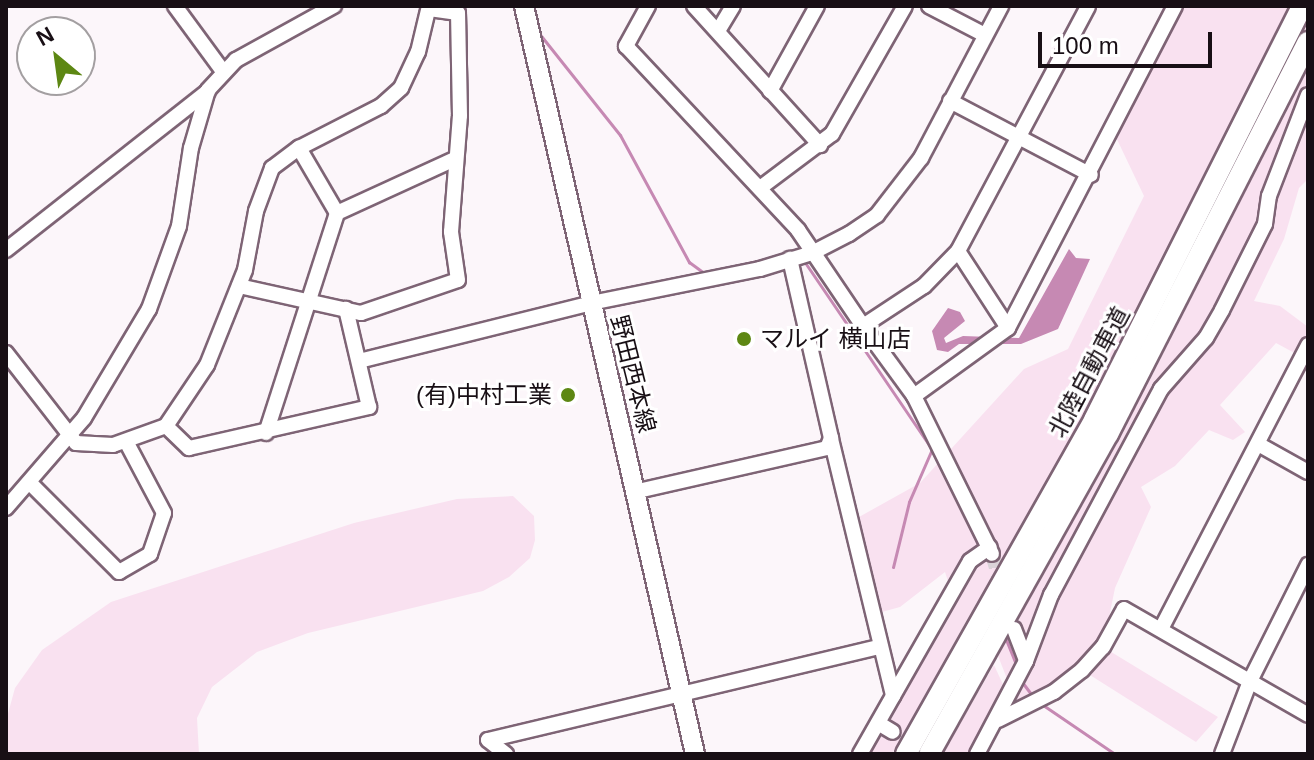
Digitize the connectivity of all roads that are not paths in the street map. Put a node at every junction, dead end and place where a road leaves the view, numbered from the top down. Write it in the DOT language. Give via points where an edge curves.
graph roads {
  1 [pos="175,6"];
  2 [pos="334,6"];
  3 [pos="648,6"];
  4 [pos="694,6"];
  5 [pos="733,6"];
  6 [pos="817,6"];
  7 [pos="905,6"];
  8 [pos="929,6"];
  9 [pos="1001,6"];
  10 [pos="1088,6"];
  11 [pos="1175,6"];
  12 [pos="1302,6"];
  13 [pos="429,7"];
  14 [pos="524,7"];
  15 [pos="718,31"];
  16 [pos="985,35"];
  17 [pos="1308,42"];
  18 [pos="222,70"];
  19 [pos="208,90"];
  20 [pos="770,91"];
  21 [pos="1308,95"];
  22 [pos="950,101"];
  23 [pos="1018,137"];
  24 [pos="820,145"];
  25 [pos="299,148"];
  26 [pos="455,159"];
  27 [pos="1091,175"];
  28 [pos="760,188"];
  29 [pos="337,213"];
  30 [pos="6,250"];
  31 [pos="958,251"];
  32 [pos="810,253"];
  33 [pos="791,258"];
  34 [pos="239,286"];
  35 [pos="309,300"];
  36 [pos="591,303"];
  37 [pos="346,309"];
  38 [pos="863,326"];
  39 [pos="1008,328"];
  40 [pos="1308,345"];
  41 [pos="6,353"];
  42 [pos="359,361"];
  43 [pos="914,396"];
  44 [pos="166,426"];
  45 [pos="266,433"];
  46 [pos="69,438"];
  47 [pos="831,438"];
  48 [pos="127,443"];
  49 [pos="1258,444"];
  50 [pos="1308,472"];
  51 [pos="30,483"];
  52 [pos="638,491"];
  53 [pos="6,508"];
  54 [pos="1308,565"];
  55 [pos="1014,629"];
  56 [pos="1161,629"];
  57 [pos="878,647"];
  58 [pos="1025,664"];
  59 [pos="1250,681"];
  60 [pos="680,691"];
  61 [pos="893,696"];
  62 [pos="1308,715"];
  63 [pos="995,722"];
  64 [pos="878,723"];
  65 [pos="893,732"];
  66 [pos="506,754"];
  67 [pos="695,754"];
  68 [pos="860,754"];
  69 [pos="906,754"];
  70 [pos="929,754"];
  71 [pos="977,754"];
  72 [pos="1222,754"];
  1 -- 18 [label="street"];
  2 -- 18 [label="street"];
  3 -- 28 [label="street" via="626,46"];
  4 -- 15 [label="street"];
  5 -- 15 [label="street"];
  6 -- 20 [label="street"];
  7 -- 24 [label="street" via="832,134"];
  8 -- 16 [label="street"];
  9 -- 16 [label="street"];
  10 -- 23 [label="street"];
  11 -- 27 [label="street"];
  12 -- 69 [label="highway, 北陸自動車道" via="1094,420"];
  13 -- 25 [label="street" via="418,52 401,88 348,126"];
  13 -- 26 [label="street" via="458,13"];
  14 -- 36 [label="main road, 野田西本線"];
  15 -- 20 [label="street"];
  16 -- 22 [label="street"];
  17 -- 70 [label="highway, 北陸自動車道" via="1108,434"];
  18 -- 19 [label="street"];
  19 -- 30 [label="street"];
  19 -- 46 [label="street" via="163,279"];
  20 -- 24 [label="street"];
  21 -- 58 [label="street" via="1269,196 1265,224 1206,338 1161,389 1051,595"];
  22 -- 23 [label="street"];
  22 -- 32 [label="street" via="921,158 877,215"];
  23 -- 27 [label="street"];
  23 -- 31 [label="street"];
  24 -- 28 [label="street"];
  25 -- 29 [label="street"];
  25 -- 34 [label="street" via="272,168 264,183"];
  26 -- 29 [label="street"];
  26 -- 37 [label="street" via="451,232 458,280 361,313"];
  27 -- 39 [label="street"];
  28 -- 32 [label="street"];
  29 -- 35 [label="street"];
  31 -- 38 [label="street" via="924,286"];
  31 -- 39 [label="street"];
  32 -- 33 [label="street"];
  32 -- 38 [label="street"];
  33 -- 36 [label="street"];
  33 -- 47 [label="street"];
  34 -- 35 [label="street"];
  34 -- 44 [label="street" via="207,365"];
  35 -- 37 [label="street"];
  35 -- 45 [label="street"];
  36 -- 42 [label="street"];
  36 -- 52 [label="main road, 野田西本線"];
  37 -- 42 [label="street"];
  38 -- 43 [label="street"];
  39 -- 43 [label="street"];
  40 -- 49 [label="street"];
  41 -- 46 [label="street"];
  42 -- 45 [label="street" via="369,407"];
  43 -- 61 [label="street" via="982,554"];
  44 -- 45 [label="street" via="189,448"];
  44 -- 48 [label="street"];
  46 -- 48 [label="street" via="90,446"];
  46 -- 51 [label="street"];
  47 -- 52 [label="street" via="823,451"];
  47 -- 57 [label="street"];
  48 -- 51 [label="street" via="164,513 150,554 119,572"];
  49 -- 50 [label="street"];
  49 -- 56 [label="street"];
  51 -- 53 [label="street"];
  52 -- 60 [label="main road, 野田西本線"];
  54 -- 59 [label="street"];
  55 -- 58 [label="street"];
  56 -- 59 [label="street"];
  56 -- 63 [label="street" via="1124,609 1095,657 1064,685"];
  57 -- 60 [label="street"];
  57 -- 61 [label="street"];
  58 -- 63 [label="street"];
  59 -- 62 [label="street"];
  59 -- 72 [label="street"];
  60 -- 66 [label="street" via="488,740"];
  60 -- 67 [label="main road, 野田西本線"];
  61 -- 64 [label="street"];
  63 -- 71 [label="street"];
  64 -- 65 [label="street"];
  64 -- 68 [label="street"];
}
